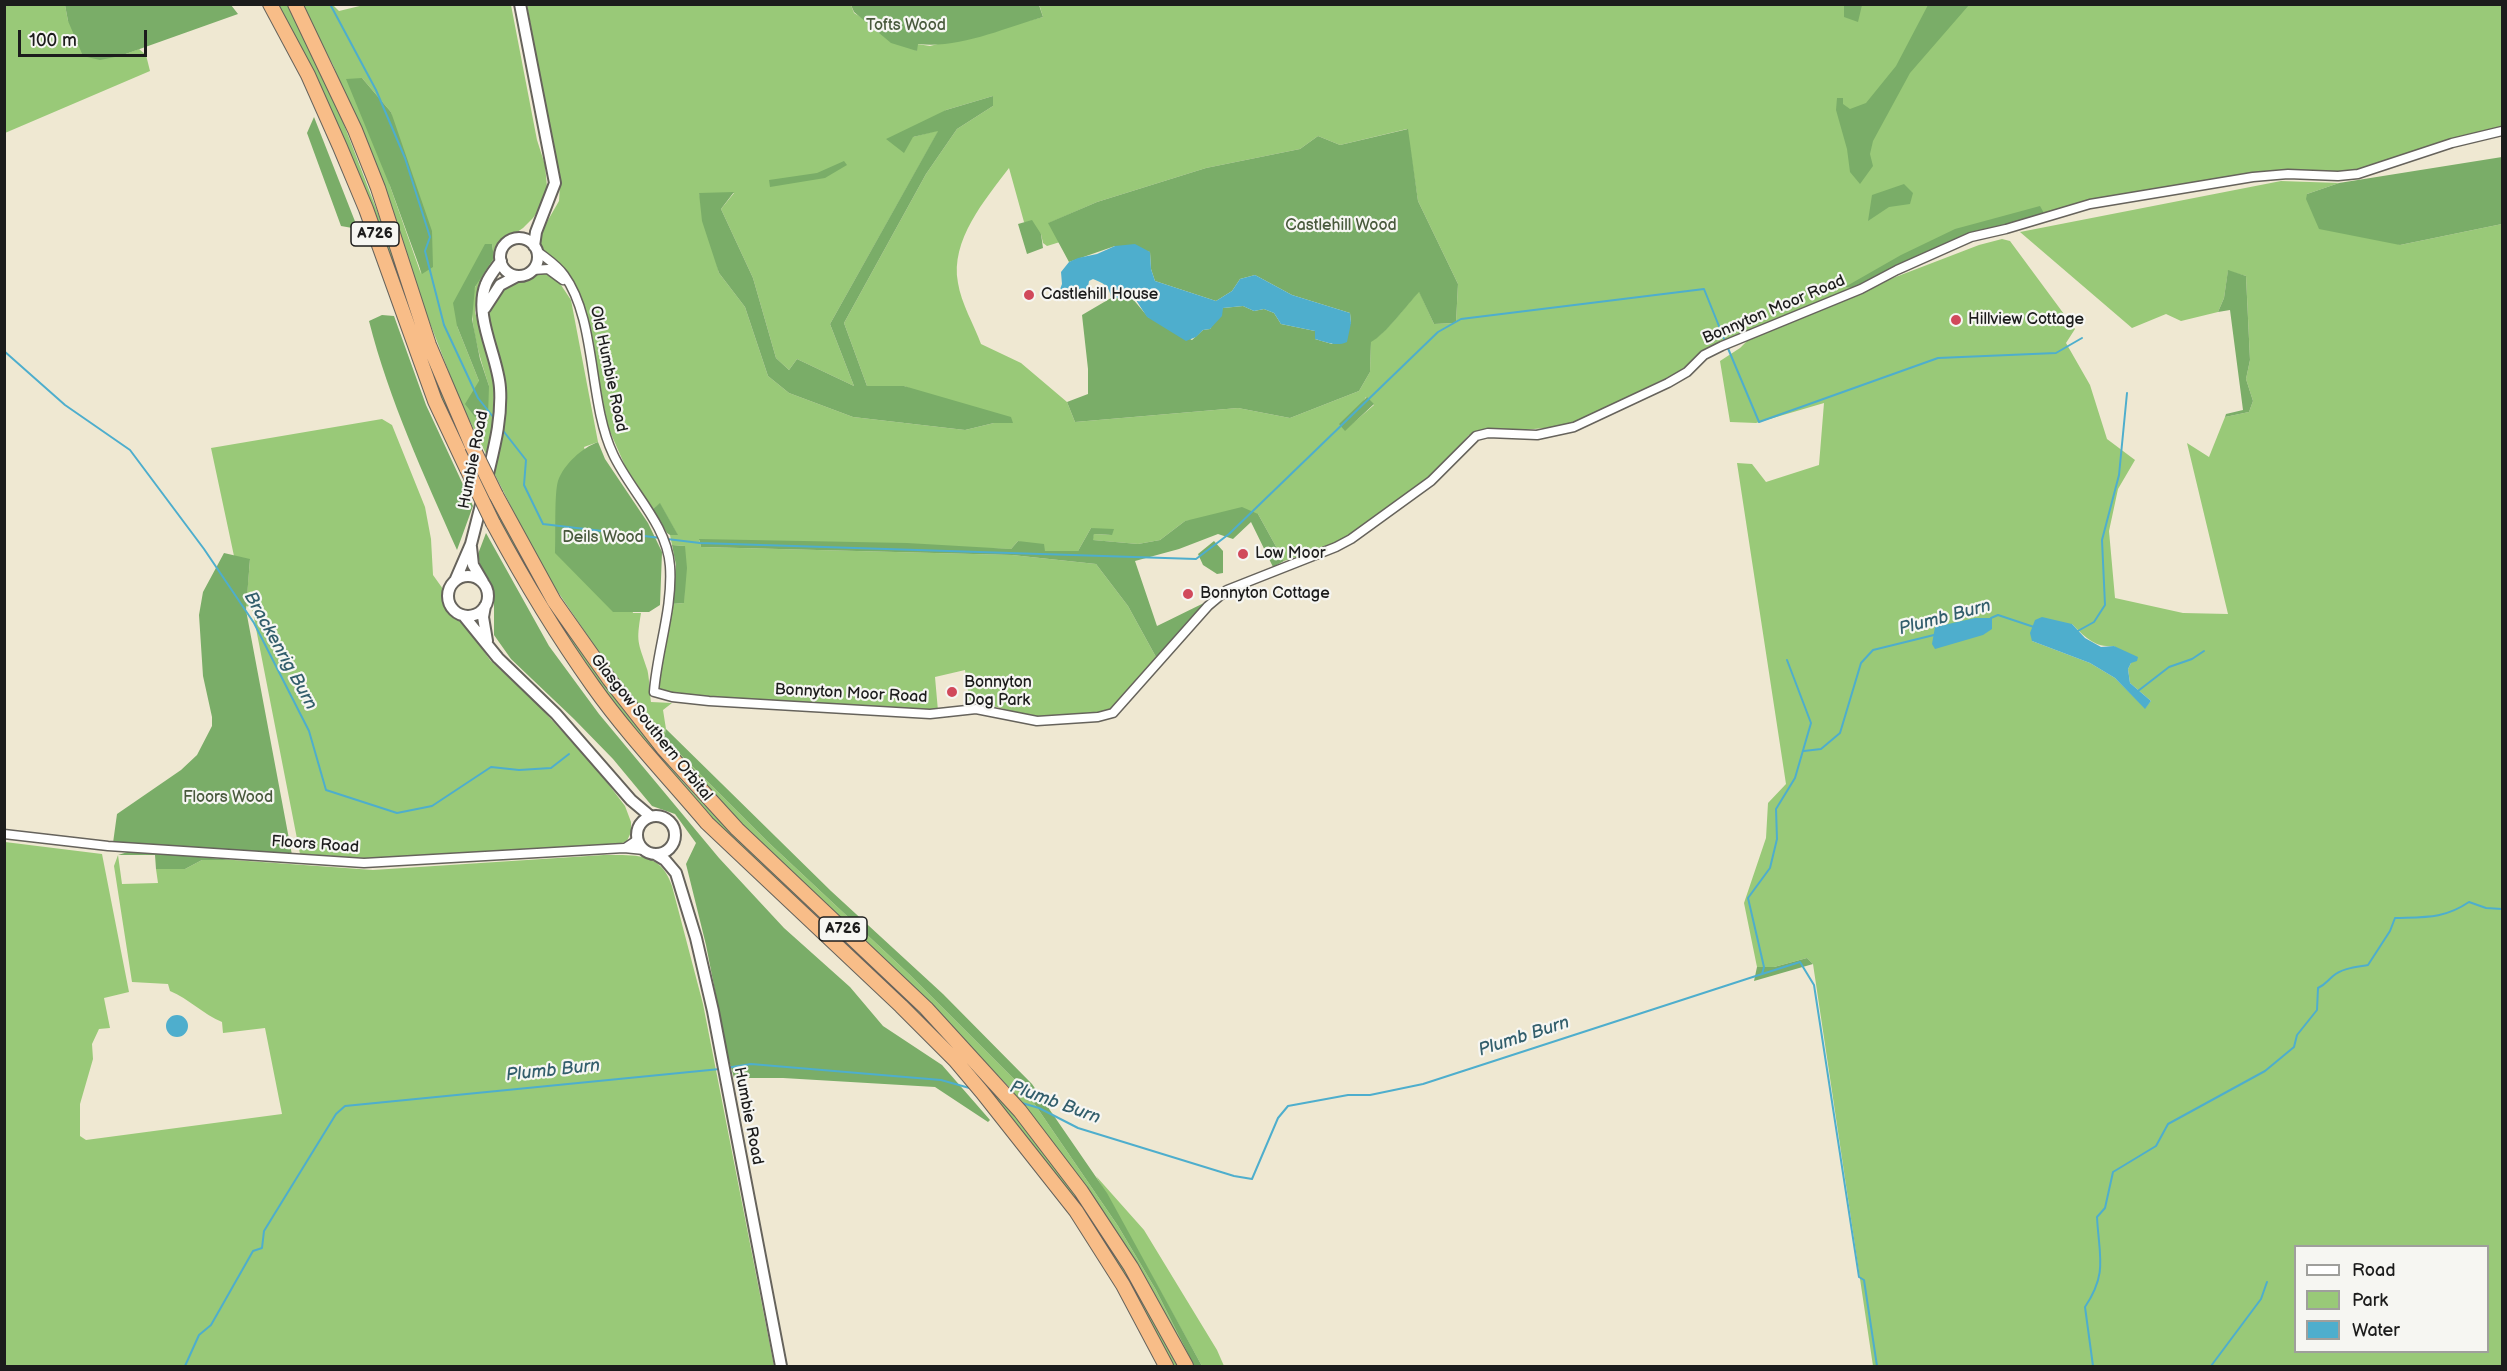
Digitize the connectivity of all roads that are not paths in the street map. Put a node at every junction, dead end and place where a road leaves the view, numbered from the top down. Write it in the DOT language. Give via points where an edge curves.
graph roads {
  1 [pos="270,4"];
  2 [pos="295,4"];
  3 [pos="520,4"];
  4 [pos="2502,131"];
  5 [pos="543,216"];
  6 [pos="518,238"];
  7 [pos="536,249"];
  8 [pos="501,261"];
  9 [pos="533,270"];
  10 [pos="518,276"];
  11 [pos="572,288"];
  12 [pos="484,311"];
  13 [pos="471,544"];
  14 [pos="454,581"];
  15 [pos="484,584"];
  16 [pos="485,606"];
  17 [pos="464,616"];
  18 [pos="488,644"];
  19 [pos="654,693"];
  20 [pos="631,800"];
  21 [pos="650,816"];
  22 [pos="4,834"];
  23 [pos="637,834"];
  24 [pos="674,843"];
  25 [pos="624,848"];
  26 [pos="649,852"];
  27 [pos="676,873"];
  28 [pos="781,1366"];
  29 [pos="1166,1366"];
  30 [pos="1186,1366"];
  1 -- 29 [label="highway, Glasgow Southern Orbital / A726, bridge" via="340,147 435,401 467,469 534,596 594,688 707,822 955,1060 1076,1211"];
  2 -- 30 [label="highway, Glasgow Southern Orbital / A726, bridge" via="355,130 429,345 472,446 554,601 663,748 737,829 927,1008 1020,1111 1081,1191 1131,1267"];
  3 -- 5 [label="street, Humbie Road" via="555,183"];
  4 -- 19 [label="street, Bonnyton Moor Road" via="2358,174 2253,177 2090,204 1971,237 1862,289 1722,346 1704,355 1687,372 1574,427 1537,435 1476,436 1431,481 1350,539 1227,590 1200,614 1113,713 1037,721 976,709 930,714 709,701"];
  5 -- 6 [label="street, Humbie Road"];
  5 -- 7 [label="street, Humbie Road" via="536,232"];
  6 -- 7 [label="street"];
  6 -- 8 [label="street, Humbie Road" via="504,246"];
  7 -- 9 [label="street, Humbie Road" via="538,261"];
  7 -- 11 [label="street" via="557,267"];
  8 -- 10 [label="street" via="507,271"];
  8 -- 12 [label="street, Humbie Road" via="485,286"];
  9 -- 10 [label="street"];
  9 -- 11 [label="street" via="548,269"];
  10 -- 12 [label="street" via="500,285"];
  11 -- 19 [label="street, Old Humbie Road" via="584,328 600,419 611,451 664,542 670,566 669,598"];
  12 -- 13 [label="street, Humbie Road" via="497,365 500,422"];
  13 -- 14 [label="street, Humbie Road"];
  13 -- 15 [label="street, Humbie Road" via="473,565"];
  14 -- 15 [label="street" via="469,576"];
  14 -- 17 [label="street" via="448,593 449,602"];
  15 -- 16 [label="street" via="488,595"];
  16 -- 17 [label="street" via="477,614"];
  16 -- 18 [label="street"];
  17 -- 18 [label="street"];
  18 -- 20 [label="street"];
  20 -- 21 [label="street"];
  20 -- 23 [label="street"];
  21 -- 23 [label="street" via="640,823"];
  21 -- 24 [label="street" via="663,816 673,824"];
  22 -- 25 [label="street, Floors Road" via="108,846 364,863"];
  23 -- 25 [label="street, Floors Road"];
  23 -- 26 [label="street"];
  24 -- 26 [label="street" via="666,852"];
  24 -- 27 [label="street, Humbie Road"];
  25 -- 26 [label="street, Floors Road"];
  26 -- 27 [label="street" via="665,860"];
  27 -- 28 [label="street, Humbie Road" via="713,1011"];
}
